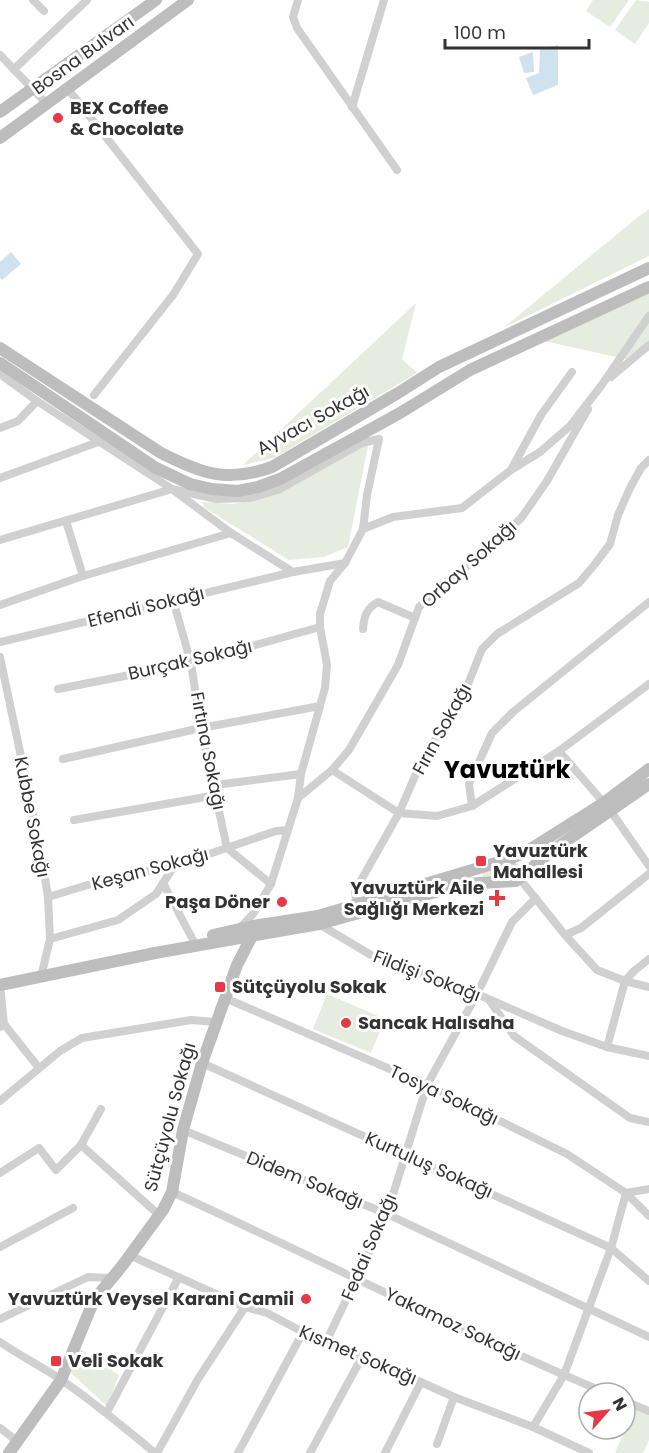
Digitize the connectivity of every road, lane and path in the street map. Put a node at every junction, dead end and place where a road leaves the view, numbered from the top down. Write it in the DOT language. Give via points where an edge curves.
graph roads {
  1 [pos="33,0"];
  2 [pos="87,0"];
  3 [pos="156,0"];
  4 [pos="188,0"];
  5 [pos="298,0"];
  6 [pos="384,0"];
  7 [pos="44,11"];
  8 [pos="0,55"];
  9 [pos="14,69"];
  10 [pos="32,88"];
  11 [pos="68,89"];
  12 [pos="47,104"];
  13 [pos="352,107"];
  14 [pos="0,112"];
  15 [pos="0,138"];
  16 [pos="397,171"];
  17 [pos="649,268"];
  18 [pos="649,287"];
  19 [pos="649,316"];
  20 [pos="649,345"];
  21 [pos="0,348"];
  22 [pos="0,363"];
  23 [pos="572,372"];
  24 [pos="0,374"];
  25 [pos="601,386"];
  26 [pos="94,395"];
  27 [pos="37,401"];
  28 [pos="0,428"];
  29 [pos="101,441"];
  30 [pos="649,460"];
  31 [pos="511,470"];
  32 [pos="0,478"];
  33 [pos="172,489"];
  34 [pos="66,520"];
  35 [pos="363,529"];
  36 [pos="231,533"];
  37 [pos="0,540"];
  38 [pos="345,563"];
  39 [pos="293,572"];
  40 [pos="83,576"];
  41 [pos="173,600"];
  42 [pos="649,602"];
  43 [pos="0,605"];
  44 [pos="415,618"];
  45 [pos="320,627"];
  46 [pos="363,629"];
  47 [pos="0,642"];
  48 [pos="0,657"];
  49 [pos="191,663"];
  50 [pos="649,684"];
  51 [pos="58,689"];
  52 [pos="320,706"];
  53 [pos="201,728"];
  54 [pos="560,751"];
  55 [pos="63,759"];
  56 [pos="649,769"];
  57 [pos="332,770"];
  58 [pos="301,774"];
  59 [pos="649,784"];
  60 [pos="214,785"];
  61 [pos="217,795"];
  62 [pos="298,798"];
  63 [pos="472,806"];
  64 [pos="606,807"];
  65 [pos="399,813"];
  66 [pos="74,820"];
  67 [pos="287,830"];
  68 [pos="227,848"];
  69 [pos="509,859"];
  70 [pos="174,866"];
  71 [pos="649,866"];
  72 [pos="649,874"];
  73 [pos="520,879"];
  74 [pos="163,883"];
  75 [pos="271,884"];
  76 [pos="48,897"];
  77 [pos="536,898"];
  78 [pos="357,910"];
  79 [pos="318,920"];
  80 [pos="253,925"];
  81 [pos="238,934"];
  82 [pos="565,935"];
  83 [pos="50,939"];
  84 [pos="193,940"];
  85 [pos="155,953"];
  86 [pos="649,959"];
  87 [pos="237,965"];
  88 [pos="41,977"];
  89 [pos="625,981"];
  90 [pos="0,985"];
  91 [pos="649,987"];
  92 [pos="477,994"];
  93 [pos="225,998"];
  94 [pos="489,1000"];
  95 [pos="215,1022"];
  96 [pos="2,1026"];
  97 [pos="607,1047"];
  98 [pos="649,1056"];
  99 [pos="202,1063"];
  100 [pos="39,1068"];
  101 [pos="427,1085"];
  102 [pos="0,1101"];
  103 [pos="101,1109"];
  104 [pos="649,1122"];
  105 [pos="183,1130"];
  106 [pos="81,1145"];
  107 [pos="406,1154"];
  108 [pos="0,1173"];
  109 [pos="649,1189"];
  110 [pos="172,1192"];
  111 [pos="627,1193"];
  112 [pos="73,1208"];
  113 [pos="387,1214"];
  114 [pos="159,1215"];
  115 [pos="649,1216"];
  116 [pos="0,1247"];
  117 [pos="611,1248"];
  118 [pos="129,1255"];
  119 [pos="179,1277"];
  120 [pos="111,1278"];
  121 [pos="357,1280"];
  122 [pos="649,1281"];
  123 [pos="245,1307"];
  124 [pos="590,1308"];
  125 [pos="0,1319"];
  126 [pos="303,1332"];
  127 [pos="649,1336"];
  128 [pos="327,1340"];
  129 [pos="0,1342"];
  130 [pos="362,1357"];
  131 [pos="564,1375"];
  132 [pos="61,1380"];
  133 [pos="578,1381"];
  134 [pos="421,1383"];
  135 [pos="454,1397"];
  136 [pos="107,1412"];
  137 [pos="533,1427"];
  138 [pos="0,1428"];
  139 [pos="17,1441"];
  140 [pos="437,1444"];
  141 [pos="9,1453"];
  142 [pos="156,1453"];
  143 [pos="238,1453"];
  144 [pos="310,1453"];
  145 [pos="385,1453"];
  146 [pos="589,1453"];
  1 -- 7 [label="street"];
  2 -- 9 [label="street"];
  3 -- 10 [label="main road, Bosna Bulvarı"];
  4 -- 11 [label="main road, Bosna Bulvarı"];
  5 -- 13 [label="street" via="293,17 297,28"];
  6 -- 13 [label="street"];
  8 -- 9 [label="street"];
  9 -- 10 [label="street"];
  10 -- 12 [label="street"];
  10 -- 14 [label="main road, Bosna Bulvarı"];
  11 -- 12 [label="main road, Bosna Bulvarı"];
  11 -- 26 [label="street" via="198,254 173,296"];
  12 -- 15 [label="main road, Bosna Bulvarı"];
  13 -- 16 [label="street"];
  17 -- 21 [label="main road, Ayvacı Sokağı" via="439,367 272,467 251,474 232,476 188,467"];
  18 -- 22 [label="main road" via="470,370 280,479 238,491 190,484 156,468"];
  19 -- 25 [label="street"];
  20 -- 25 [label="street"];
  23 -- 31 [label="street" via="541,415"];
  24 -- 27 [label="street"];
  25 -- 31 [label="street" via="570,426"];
  25 -- 44 [label="street, Orbay Sokağı" via="547,481 522,516 492,547 419,607"];
  27 -- 28 [label="street" via="18,421"];
  27 -- 29 [label="street"];
  29 -- 32 [label="street"];
  29 -- 33 [label="street"];
  30 -- 65 [label="street, Fırın Sokağı" via="630,488 610,544 579,583 497,634 482,649 464,694 415,776"];
  31 -- 35 [label="street" via="462,508 393,517"];
  33 -- 34 [label="street"];
  33 -- 35 [label="street" via="216,499 250,498 278,490 362,443 379,439"];
  33 -- 36 [label="street"];
  34 -- 37 [label="street"];
  34 -- 40 [label="street"];
  35 -- 38 [label="street"];
  36 -- 39 [label="street"];
  36 -- 40 [label="street"];
  38 -- 39 [label="street"];
  38 -- 45 [label="street" via="330,581"];
  39 -- 41 [label="street, Efendi Sokağı"];
  40 -- 43 [label="street"];
  41 -- 47 [label="street, Efendi Sokağı"];
  41 -- 49 [label="street, Fırtına Sokağı"];
  42 -- 63 [label="street" via="492,733 469,784"];
  44 -- 46 [label="street" via="378,602 364,616"];
  44 -- 57 [label="street, Orbay Sokağı" via="398,665 349,750"];
  45 -- 49 [label="street, Burçak Sokağı"];
  45 -- 52 [label="street" via="327,665"];
  48 -- 76 [label="street, Kubbe Sokağı"];
  49 -- 51 [label="street, Burçak Sokağı"];
  49 -- 53 [label="street, Fırtına Sokağı"];
  50 -- 54 [label="street"];
  52 -- 53 [label="street"];
  52 -- 58 [label="street"];
  53 -- 55 [label="street"];
  53 -- 60 [label="street, Fırtına Sokağı"];
  54 -- 63 [label="street"];
  54 -- 64 [label="street"];
  56 -- 64 [label="main road"];
  57 -- 62 [label="street, Orbay Sokağı"];
  57 -- 65 [label="street"];
  58 -- 60 [label="street"];
  58 -- 62 [label="street"];
  59 -- 64 [label="main road"];
  60 -- 61 [label="street, Fırtına Sokağı"];
  61 -- 66 [label="street"];
  61 -- 68 [label="street, Fırtına Sokağı"];
  62 -- 67 [label="street"];
  63 -- 65 [label="street" via="437,816"];
  64 -- 69 [label="main road"];
  64 -- 71 [label="street"];
  64 -- 73 [label="main road"];
  65 -- 78 [label="street, Fırın Sokağı" via="356,891"];
  67 -- 68 [label="street, Keşan Sokağı"];
  67 -- 75 [label="street"];
  68 -- 70 [label="street, Keşan Sokağı"];
  68 -- 75 [label="street"];
  69 -- 73 [label="street"];
  69 -- 78 [label="main road"];
  70 -- 74 [label="street"];
  70 -- 76 [label="street, Keşan Sokağı" via="111,878"];
  72 -- 82 [label="street" via="581,928"];
  73 -- 77 [label="street"];
  73 -- 78 [label="main road" via="465,884"];
  74 -- 83 [label="street" via="156,894 118,920"];
  74 -- 84 [label="street"];
  75 -- 80 [label="street"];
  76 -- 83 [label="street, Kubbe Sokağı"];
  77 -- 82 [label="street"];
  77 -- 92 [label="street, Fedai Sokağı" via="512,922"];
  78 -- 79 [label="main road"];
  79 -- 80 [label="main road"];
  79 -- 92 [label="street, Fildişi Sokağı" via="370,956"];
  80 -- 81 [label="main road"];
  80 -- 81 [label="street"];
  80 -- 87 [label="main road"];
  81 -- 84 [label="main road"];
  81 -- 85 [label="main road"];
  81 -- 87 [label="main road"];
  82 -- 89 [label="street" via="597,970"];
  83 -- 88 [label="street, Kubbe Sokağı"];
  84 -- 85 [label="main road"];
  85 -- 88 [label="main road"];
  86 -- 89 [label="street"];
  87 -- 93 [label="main road, Sütçüyolu Sokağı"];
  88 -- 90 [label="main road"];
  89 -- 91 [label="street"];
  89 -- 97 [label="street"];
  90 -- 96 [label="street"];
  92 -- 94 [label="street, Fildişi Sokağı"];
  92 -- 101 [label="street, Fedai Sokağı"];
  93 -- 95 [label="main road, Sütçüyolu Sokağı"];
  93 -- 101 [label="street, Tosya Sokağı"];
  94 -- 97 [label="street"];
  94 -- 104 [label="street, Fildişi Sokağı" via="514,1036 630,1118"];
  95 -- 99 [label="main road, Sütçüyolu Sokağı"];
  95 -- 100 [label="street" via="191,1020 81,1038"];
  96 -- 100 [label="street"];
  97 -- 98 [label="street"];
  99 -- 105 [label="main road, Sütçüyolu Sokağı"];
  99 -- 107 [label="street, Kurtuluş Sokağı"];
  100 -- 102 [label="street"];
  101 -- 107 [label="street, Fedai Sokağı"];
  101 -- 111 [label="street, Tosya Sokağı" via="567,1154"];
  103 -- 106 [label="street"];
  105 -- 110 [label="main road, Sütçüyolu Sokağı"];
  105 -- 113 [label="street, Didem Sokağı"];
  106 -- 108 [label="street" via="56,1170 39,1148"];
  106 -- 114 [label="street"];
  107 -- 113 [label="street, Fedai Sokağı"];
  107 -- 117 [label="street, Kurtuluş Sokağı"];
  109 -- 111 [label="street"];
  110 -- 114 [label="main road, Sütçüyolu Sokağı"];
  110 -- 121 [label="street, Yakamoz Sokağı"];
  111 -- 115 [label="street, Tosya Sokağı"];
  111 -- 117 [label="street"];
  112 -- 116 [label="street"];
  113 -- 121 [label="street, Fedai Sokağı"];
  113 -- 124 [label="street, Didem Sokağı"];
  114 -- 118 [label="main road, Sütçüyolu Sokağı"];
  117 -- 122 [label="street, Kurtuluş Sokağı"];
  117 -- 124 [label="street"];
  118 -- 119 [label="street, Kısmet Sokağı"];
  118 -- 120 [label="main road, Sütçüyolu Sokağı"];
  119 -- 123 [label="street, Kısmet Sokağı"];
  119 -- 136 [label="street"];
  120 -- 125 [label="street" via="88,1277"];
  120 -- 132 [label="main road, Sütçüyolu Sokağı" via="94,1300"];
  121 -- 128 [label="street, Fedai Sokağı"];
  121 -- 131 [label="street, Yakamoz Sokağı"];
  123 -- 126 [label="street, Kısmet Sokağı" via="267,1313"];
  123 -- 142 [label="street"];
  124 -- 127 [label="street, Didem Sokağı"];
  124 -- 131 [label="street"];
  126 -- 128 [label="street, Kısmet Sokağı"];
  126 -- 143 [label="street"];
  128 -- 130 [label="street, Kısmet Sokağı"];
  129 -- 132 [label="street"];
  130 -- 134 [label="street, Kısmet Sokağı"];
  130 -- 144 [label="street"];
  131 -- 133 [label="street, Yakamoz Sokağı"];
  131 -- 137 [label="street"];
  132 -- 136 [label="street"];
  132 -- 139 [label="main road, Sütçüyolu Sokağı"];
  134 -- 135 [label="street, Kısmet Sokağı"];
  134 -- 145 [label="street"];
  135 -- 137 [label="street, Kısmet Sokağı"];
  135 -- 140 [label="street"];
  136 -- 142 [label="street"];
  137 -- 146 [label="street, Kısmet Sokağı"];
  138 -- 139 [label="street"];
  139 -- 141 [label="main road, Sütçüyolu Sokağı"];
}
